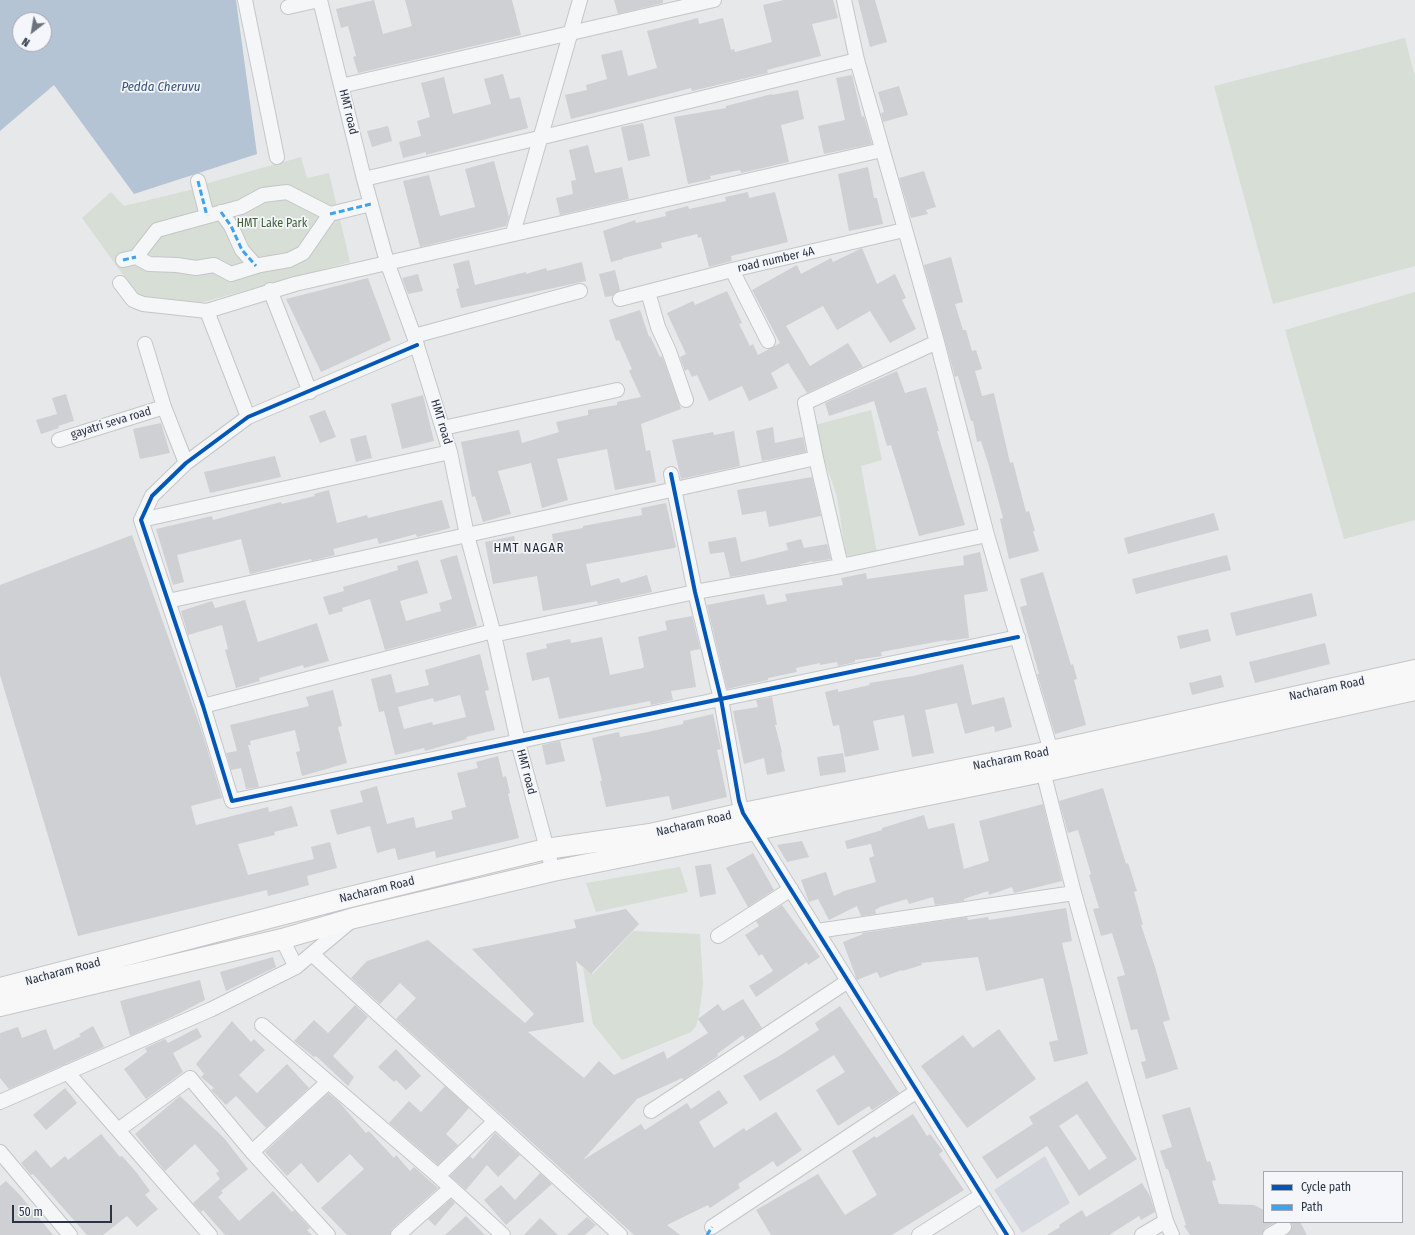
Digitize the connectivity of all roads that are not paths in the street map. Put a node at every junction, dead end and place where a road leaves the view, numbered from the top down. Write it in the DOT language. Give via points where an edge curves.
graph roads {
  1 [pos="245,0"];
  2 [pos="320,0"];
  3 [pos="580,0"];
  4 [pos="714,0"];
  5 [pos="844,0"];
  6 [pos="288,7"];
  7 [pos="572,34"];
  8 [pos="857,60"];
  9 [pos="341,86"];
  10 [pos="539,138"];
  11 [pos="882,150"];
  12 [pos="277,157"];
  13 [pos="364,179"];
  14 [pos="198,181"];
  15 [pos="371,204"];
  16 [pos="221,212"];
  17 [pos="330,214"];
  18 [pos="207,216"];
  19 [pos="904,230"];
  20 [pos="513,233"];
  21 [pos="387,262"];
  22 [pos="256,266"];
  23 [pos="732,270"];
  24 [pos="120,284"];
  25 [pos="270,290"];
  26 [pos="580,291"];
  27 [pos="648,292"];
  28 [pos="620,298"];
  29 [pos="207,311"];
  30 [pos="415,340"];
  31 [pos="768,342"];
  32 [pos="937,342"];
  33 [pos="145,344"];
  34 [pos="617,390"];
  35 [pos="310,392"];
  36 [pos="686,400"];
  37 [pos="164,407"];
  38 [pos="248,418"];
  39 [pos="443,428"];
  40 [pos="59,440"];
  41 [pos="450,452"];
  42 [pos="816,458"];
  43 [pos="186,463"];
  44 [pos="671,474"];
  45 [pos="674,490"];
  46 [pos="141,520"];
  47 [pos="467,535"];
  48 [pos="987,535"];
  49 [pos="841,566"];
  50 [pos="695,592"];
  51 [pos="168,601"];
  52 [pos="493,633"];
  53 [pos="1018,636"];
  54 [pos="1415,670"];
  55 [pos="1415,690"];
  56 [pos="721,699"];
  57 [pos="203,706"];
  58 [pos="518,742"];
  59 [pos="1051,751"];
  60 [pos="1043,771"];
  61 [pos="743,813"];
  62 [pos="754,832"];
  63 [pos="546,849"];
  64 [pos="553,871"];
  65 [pos="791,889"];
  66 [pos="1074,893"];
  67 [pos="354,918"];
  68 [pos="817,931"];
  69 [pos="718,936"];
  70 [pos="282,939"];
  71 [pos="312,954"];
  72 [pos="296,967"];
  73 [pos="73,978"];
  74 [pos="848,981"];
  75 [pos="0,988"];
  76 [pos="0,1006"];
  77 [pos="262,1024"];
  78 [pos="67,1072"];
  79 [pos="328,1082"];
  80 [pos="917,1091"];
  81 [pos="0,1102"];
  82 [pos="651,1111"];
  83 [pos="495,1121"];
  84 [pos="118,1130"];
  85 [pos="0,1152"];
  86 [pos="252,1152"];
  87 [pos="438,1176"];
  88 [pos="451,1188"];
  89 [pos="982,1194"];
  90 [pos="1166,1222"];
  91 [pos="712,1227"];
  92 [pos="1284,1227"];
  93 [pos="70,1235"];
  94 [pos="210,1235"];
  95 [pos="328,1235"];
  96 [pos="398,1235"];
  97 [pos="503,1235"];
  98 [pos="620,1235"];
  99 [pos="919,1235"];
  100 [pos="1007,1235"];
  101 [pos="1142,1235"];
  102 [pos="1172,1235"];
  103 [pos="1270,1235"];
  1 -- 12 [label="street"];
  2 -- 6 [label="street"];
  2 -- 9 [label="street, HMT road"];
  3 -- 7 [label="street"];
  4 -- 7 [label="street"];
  5 -- 8 [label="street"];
  7 -- 9 [label="street"];
  7 -- 10 [label="street"];
  8 -- 10 [label="street"];
  8 -- 11 [label="street"];
  9 -- 13 [label="street, HMT road"];
  10 -- 13 [label="street"];
  10 -- 20 [label="street"];
  11 -- 19 [label="street"];
  11 -- 20 [label="street"];
  13 -- 15 [label="street, HMT road"];
  14 -- 18 [label="street"];
  15 -- 17 [label="street"];
  15 -- 21 [label="street, HMT road"];
  16 -- 17 [label="street" via="241,207 263,195 287,192"];
  16 -- 18 [label="street"];
  16 -- 22 [label="street" via="242,250"];
  17 -- 22 [label="street" via="304,253 289,260"];
  18 -- 22 [label="street" via="157,230 130,258 149,264 196,268 214,265 231,274"];
  19 -- 23 [label="street, road number 4A"];
  19 -- 32 [label="street"];
  20 -- 21 [label="street"];
  21 -- 25 [label="street"];
  21 -- 30 [label="street, HMT road"];
  23 -- 27 [label="street, road number 4A"];
  23 -- 31 [label="street"];
  24 -- 29 [label="street" via="133,300 143,304"];
  25 -- 29 [label="street"];
  25 -- 35 [label="street"];
  26 -- 30 [label="street"];
  27 -- 28 [label="street, road number 4A"];
  27 -- 36 [label="street" via="658,327"];
  29 -- 38 [label="street"];
  30 -- 35 [label="street"];
  30 -- 39 [label="street, HMT road"];
  32 -- 42 [label="street" via="805,403"];
  32 -- 48 [label="street"];
  33 -- 37 [label="street"];
  34 -- 39 [label="street"];
  35 -- 38 [label="street"];
  37 -- 40 [label="street, gayatri seva road"];
  37 -- 43 [label="street"];
  38 -- 43 [label="street"];
  39 -- 41 [label="street, HMT road"];
  41 -- 46 [label="street"];
  41 -- 47 [label="street, HMT road"];
  42 -- 45 [label="street"];
  42 -- 49 [label="street"];
  43 -- 46 [label="street" via="152,496"];
  44 -- 45 [label="street"];
  45 -- 47 [label="street"];
  45 -- 50 [label="street"];
  46 -- 51 [label="street"];
  47 -- 51 [label="street"];
  47 -- 52 [label="street, HMT road"];
  48 -- 49 [label="street"];
  48 -- 53 [label="street"];
  49 -- 50 [label="street"];
  50 -- 52 [label="street"];
  50 -- 56 [label="street"];
  51 -- 57 [label="street"];
  52 -- 57 [label="street"];
  52 -- 58 [label="street, HMT road"];
  53 -- 56 [label="street"];
  53 -- 59 [label="street"];
  54 -- 59 [label="main road, Nacharam Road"];
  55 -- 60 [label="main road, Nacharam Road"];
  56 -- 58 [label="street"];
  56 -- 61 [label="street"];
  57 -- 58 [label="street" via="232,802"];
  58 -- 63 [label="street, HMT road"];
  59 -- 61 [label="main road, Nacharam Road"];
  60 -- 62 [label="main road, Nacharam Road"];
  60 -- 66 [label="street"];
  61 -- 62 [label="street"];
  61 -- 63 [label="main road, Nacharam Road" via="650,834"];
  62 -- 64 [label="main road, Nacharam Road"];
  62 -- 65 [label="street"];
  63 -- 64 [label="street, HMT road"];
  63 -- 73 [label="main road, Nacharam Road" via="327,903"];
  64 -- 67 [label="main road, Nacharam Road"];
  65 -- 68 [label="street"];
  65 -- 69 [label="street"];
  66 -- 68 [label="street"];
  66 -- 90 [label="street"];
  67 -- 70 [label="main road, Nacharam Road"];
  67 -- 71 [label="street"];
  68 -- 74 [label="street"];
  70 -- 72 [label="street"];
  70 -- 73 [label="main road, Nacharam Road"];
  71 -- 72 [label="street"];
  71 -- 83 [label="street"];
  72 -- 78 [label="street" via="212,1009"];
  73 -- 75 [label="main road, Nacharam Road"];
  73 -- 76 [label="main road, Nacharam Road"];
  74 -- 80 [label="street"];
  74 -- 82 [label="street"];
  77 -- 79 [label="street"];
  78 -- 81 [label="street"];
  78 -- 84 [label="street"];
  79 -- 86 [label="street"];
  79 -- 87 [label="street"];
  80 -- 89 [label="street"];
  80 -- 91 [label="street"];
  83 -- 87 [label="street"];
  83 -- 98 [label="street"];
  84 -- 86 [label="street" via="190,1078"];
  84 -- 94 [label="street"];
  85 -- 93 [label="street"];
  86 -- 95 [label="street"];
  87 -- 88 [label="street"];
  88 -- 96 [label="street"];
  88 -- 97 [label="street"];
  89 -- 99 [label="street"];
  89 -- 100 [label="street"];
  90 -- 101 [label="street"];
  90 -- 102 [label="street"];
  92 -- 103 [label="street"];
}
